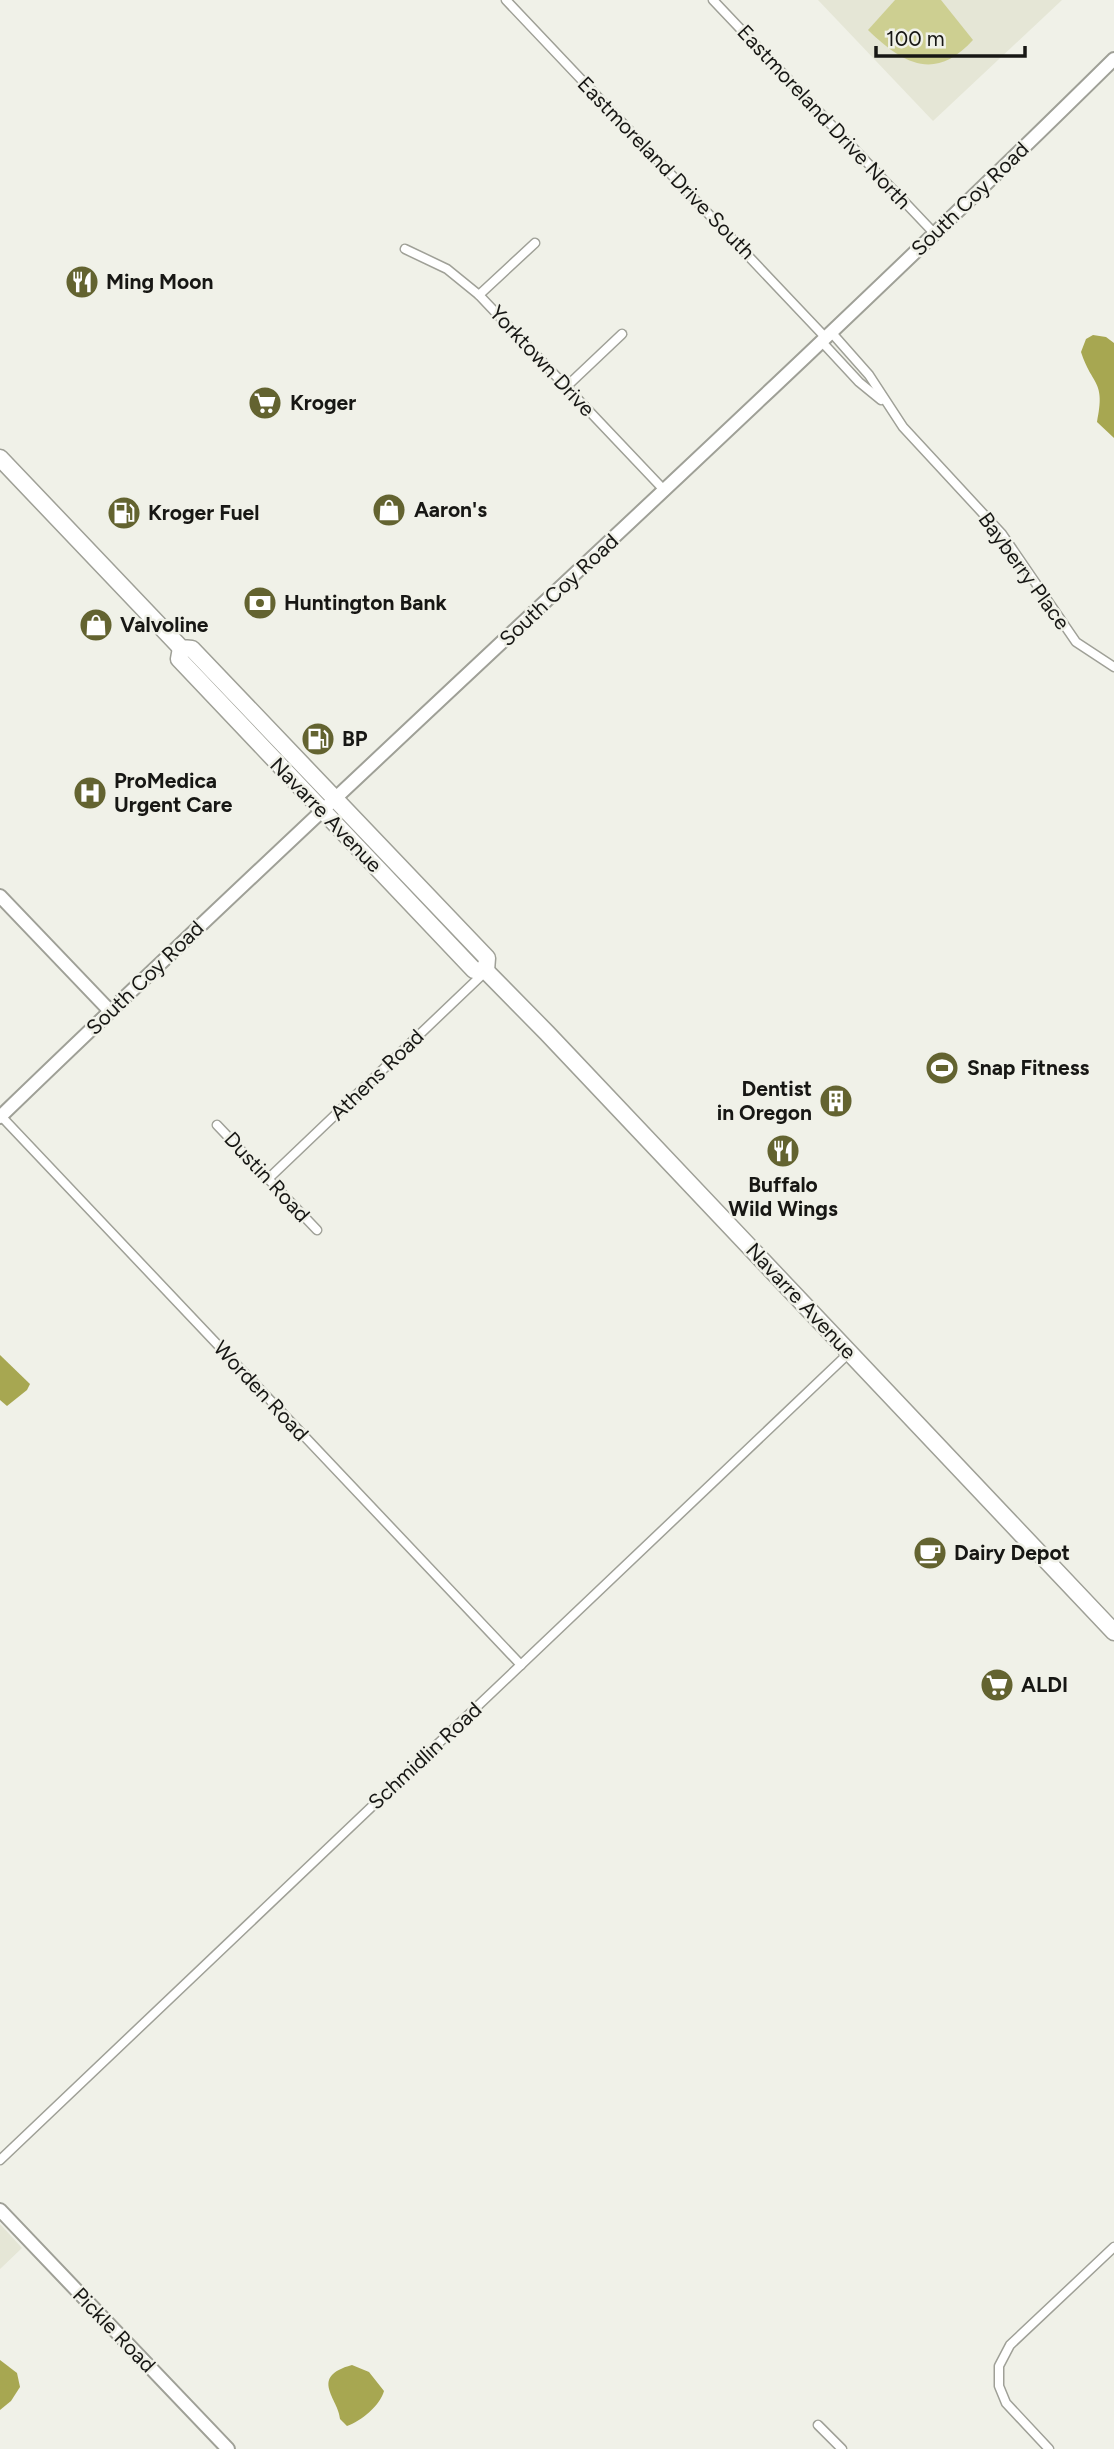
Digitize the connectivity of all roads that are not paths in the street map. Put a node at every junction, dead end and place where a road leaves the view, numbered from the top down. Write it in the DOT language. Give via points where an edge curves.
graph roads {
  1 [pos="506,0"];
  2 [pos="713,0"];
  3 [pos="1114,59"];
  4 [pos="934,233"];
  5 [pos="535,243"];
  6 [pos="405,249"];
  7 [pos="479,295"];
  8 [pos="622,334"];
  9 [pos="826,336"];
  10 [pos="566,387"];
  11 [pos="886,405"];
  12 [pos="0,458"];
  13 [pos="664,491"];
  14 [pos="181,648"];
  15 [pos="1114,667"];
  16 [pos="334,798"];
  17 [pos="321,811"];
  18 [pos="0,896"];
  19 [pos="434,928"];
  20 [pos="476,947"];
  21 [pos="486,971"];
  22 [pos="110,1011"];
  23 [pos="0,1117"];
  24 [pos="217,1125"];
  25 [pos="268,1179"];
  26 [pos="317,1230"];
  27 [pos="849,1353"];
  28 [pos="1114,1632"];
  29 [pos="521,1665"];
  30 [pos="0,2160"];
  31 [pos="0,2210"];
  32 [pos="1114,2247"];
  33 [pos="818,2425"];
  34 [pos="228,2449"];
  35 [pos="842,2449"];
  36 [pos="1049,2449"];
  1 -- 9 [label="street, Eastmoreland Drive South"];
  2 -- 4 [label="street, Eastmoreland Drive North"];
  3 -- 4 [label="street, South Coy Road"];
  4 -- 9 [label="street, South Coy Road"];
  5 -- 7 [label="street"];
  6 -- 7 [label="street, Yorktown Drive" via="447,269"];
  7 -- 10 [label="street, Yorktown Drive"];
  8 -- 10 [label="street"];
  9 -- 11 [label="street, Bayberry Place" via="859,382"];
  9 -- 11 [label="street, Bayberry Place" via="869,374"];
  9 -- 13 [label="street, South Coy Road"];
  10 -- 13 [label="street, Yorktown Drive"];
  11 -- 15 [label="street, Bayberry Place" via="1002,534 1076,642"];
  12 -- 14 [label="highway, Navarre Avenue"];
  13 -- 16 [label="street, South Coy Road"];
  14 -- 16 [label="highway, Navarre Avenue" via="192,649"];
  14 -- 17 [label="highway, Navarre Avenue" via="179,660"];
  16 -- 17 [label="street, South Coy Road"];
  16 -- 20 [label="highway, Navarre Avenue"];
  17 -- 19 [label="highway, Navarre Avenue"];
  17 -- 22 [label="street, South Coy Road"];
  18 -- 22 [label="street"];
  19 -- 20 [label="highway" via="449,934 466,950"];
  19 -- 21 [label="highway, Navarre Avenue" via="474,970"];
  20 -- 21 [label="highway, Navarre Avenue" via="487,958"];
  21 -- 25 [label="street, Athens Road"];
  21 -- 27 [label="highway, Navarre Avenue"];
  22 -- 23 [label="street, South Coy Road"];
  23 -- 29 [label="street, Worden Road"];
  24 -- 25 [label="street, Dustin Road"];
  25 -- 26 [label="street, Dustin Road"];
  27 -- 28 [label="highway, Navarre Avenue"];
  27 -- 29 [label="street, Schmidlin Road"];
  29 -- 30 [label="street, Schmidlin Road"];
  31 -- 34 [label="street, Pickle Road"];
  32 -- 36 [label="street" via="1010,2345 1000,2362 998,2380 1004,2399"];
  33 -- 35 [label="street"];
}
